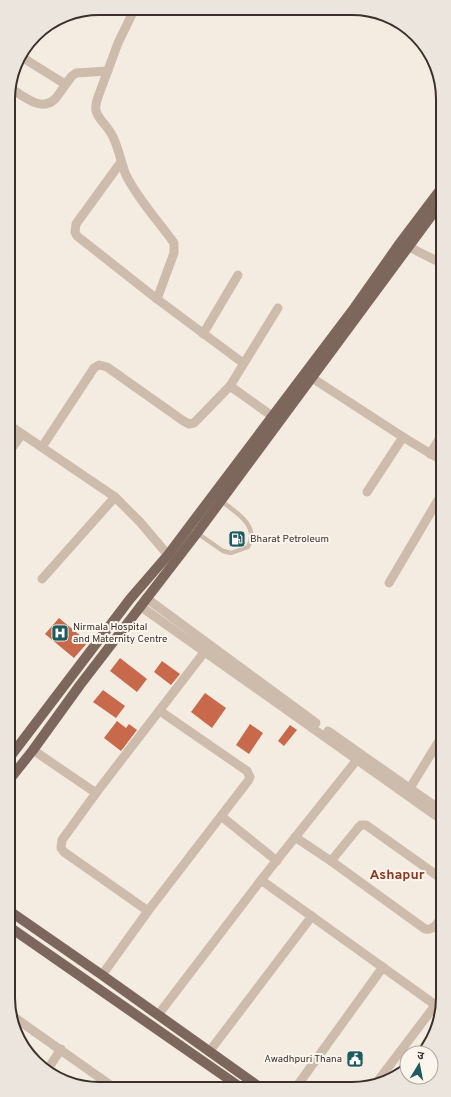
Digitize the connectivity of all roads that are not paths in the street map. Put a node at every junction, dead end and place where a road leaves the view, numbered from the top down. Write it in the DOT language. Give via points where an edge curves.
graph roads {
  1 [pos="131,15"];
  2 [pos="25,59"];
  3 [pos="108,70"];
  4 [pos="65,84"];
  5 [pos="15,91"];
  6 [pos="121,162"];
  7 [pos="436,196"];
  8 [pos="436,209"];
  9 [pos="404,245"];
  10 [pos="436,261"];
  11 [pos="238,274"];
  12 [pos="157,300"];
  13 [pos="278,308"];
  14 [pos="203,334"];
  15 [pos="244,363"];
  16 [pos="308,376"];
  17 [pos="230,386"];
  18 [pos="272,416"];
  19 [pos="15,429"];
  20 [pos="22,434"];
  21 [pos="403,437"];
  22 [pos="15,444"];
  23 [pos="436,444"];
  24 [pos="42,447"];
  25 [pos="430,454"];
  26 [pos="436,457"];
  27 [pos="367,492"];
  28 [pos="115,497"];
  29 [pos="217,498"];
  30 [pos="436,503"];
  31 [pos="193,530"];
  32 [pos="168,555"];
  33 [pos="42,579"];
  34 [pos="389,583"];
  35 [pos="143,602"];
  36 [pos="208,648"];
  37 [pos="160,711"];
  38 [pos="436,746"];
  39 [pos="15,750"];
  40 [pos="33,750"];
  41 [pos="359,757"];
  42 [pos="15,773"];
  43 [pos="410,788"];
  44 [pos="96,793"];
  45 [pos="436,807"];
  46 [pos="436,815"];
  47 [pos="221,816"];
  48 [pos="295,837"];
  49 [pos="277,861"];
  50 [pos="331,861"];
  51 [pos="436,874"];
  52 [pos="261,880"];
  53 [pos="148,911"];
  54 [pos="15,915"];
  55 [pos="312,916"];
  56 [pos="436,924"];
  57 [pos="15,931"];
  58 [pos="383,967"];
  59 [pos="102,974"];
  60 [pos="436,1005"];
  61 [pos="434,1011"];
  62 [pos="158,1015"];
  63 [pos="18,1020"];
  64 [pos="61,1049"];
  65 [pos="209,1052"];
  66 [pos="50,1066"];
  67 [pos="381,1077"];
  68 [pos="106,1082"];
  69 [pos="233,1082"];
  70 [pos="252,1082"];
  71 [pos="300,1082"];
  1 -- 3 [label="street"];
  2 -- 4 [label="street"];
  3 -- 4 [label="street" via="76,73"];
  3 -- 6 [label="street" via="95,104 95,111 113,136"];
  4 -- 5 [label="street" via="54,100 48,103 32,102"];
  6 -- 12 [label="street" via="133,186 174,243 174,253"];
  6 -- 12 [label="street" via="76,224 75,232"];
  7 -- 9 [label="main road"];
  8 -- 9 [label="main road"];
  9 -- 10 [label="street"];
  9 -- 16 [label="main road" via="355,307"];
  11 -- 14 [label="street"];
  12 -- 14 [label="street"];
  13 -- 15 [label="street"];
  14 -- 15 [label="street"];
  15 -- 17 [label="street"];
  16 -- 18 [label="main road"];
  16 -- 21 [label="street"];
  16 -- 29 [label="main road"];
  17 -- 18 [label="street"];
  17 -- 24 [label="street" via="194,423 189,424 107,367 99,365 94,368"];
  18 -- 29 [label="main road"];
  19 -- 20 [label="street"];
  20 -- 22 [label="street"];
  20 -- 24 [label="street"];
  21 -- 25 [label="street"];
  21 -- 27 [label="street"];
  23 -- 25 [label="street"];
  24 -- 28 [label="street"];
  25 -- 26 [label="street"];
  28 -- 32 [label="street"];
  28 -- 33 [label="street"];
  29 -- 31 [label="main road"];
  29 -- 31 [label="lane" via="243,518 251,531 252,540 248,547 231,553 223,551"];
  30 -- 34 [label="street"];
  31 -- 32 [label="main road"];
  31 -- 35 [label="main road"];
  32 -- 39 [label="main road" via="130,599"];
  35 -- 36 [label="street"];
  35 -- 40 [label="main road"];
  36 -- 37 [label="street"];
  36 -- 41 [label="street"];
  37 -- 44 [label="street"];
  37 -- 47 [label="street" via="249,774 248,781"];
  38 -- 43 [label="street"];
  40 -- 42 [label="main road"];
  40 -- 44 [label="street"];
  41 -- 43 [label="street"];
  41 -- 46 [label="street"];
  41 -- 48 [label="street"];
  43 -- 45 [label="street"];
  44 -- 53 [label="street" via="62,840 61,848"];
  47 -- 49 [label="street"];
  47 -- 53 [label="street"];
  48 -- 49 [label="street"];
  48 -- 50 [label="street"];
  49 -- 52 [label="street"];
  50 -- 51 [label="street" via="358,828 366,825"];
  50 -- 56 [label="street" via="425,929 428,930"];
  52 -- 55 [label="street"];
  52 -- 62 [label="street"];
  53 -- 59 [label="street"];
  54 -- 59 [label="main road"];
  55 -- 58 [label="street"];
  55 -- 65 [label="street"];
  57 -- 69 [label="main road"];
  58 -- 60 [label="street"];
  58 -- 71 [label="street"];
  59 -- 62 [label="main road"];
  61 -- 67 [label="street"];
  62 -- 65 [label="main road"];
  63 -- 64 [label="street"];
  64 -- 66 [label="street"];
  64 -- 68 [label="street"];
  65 -- 70 [label="main road"];
}
